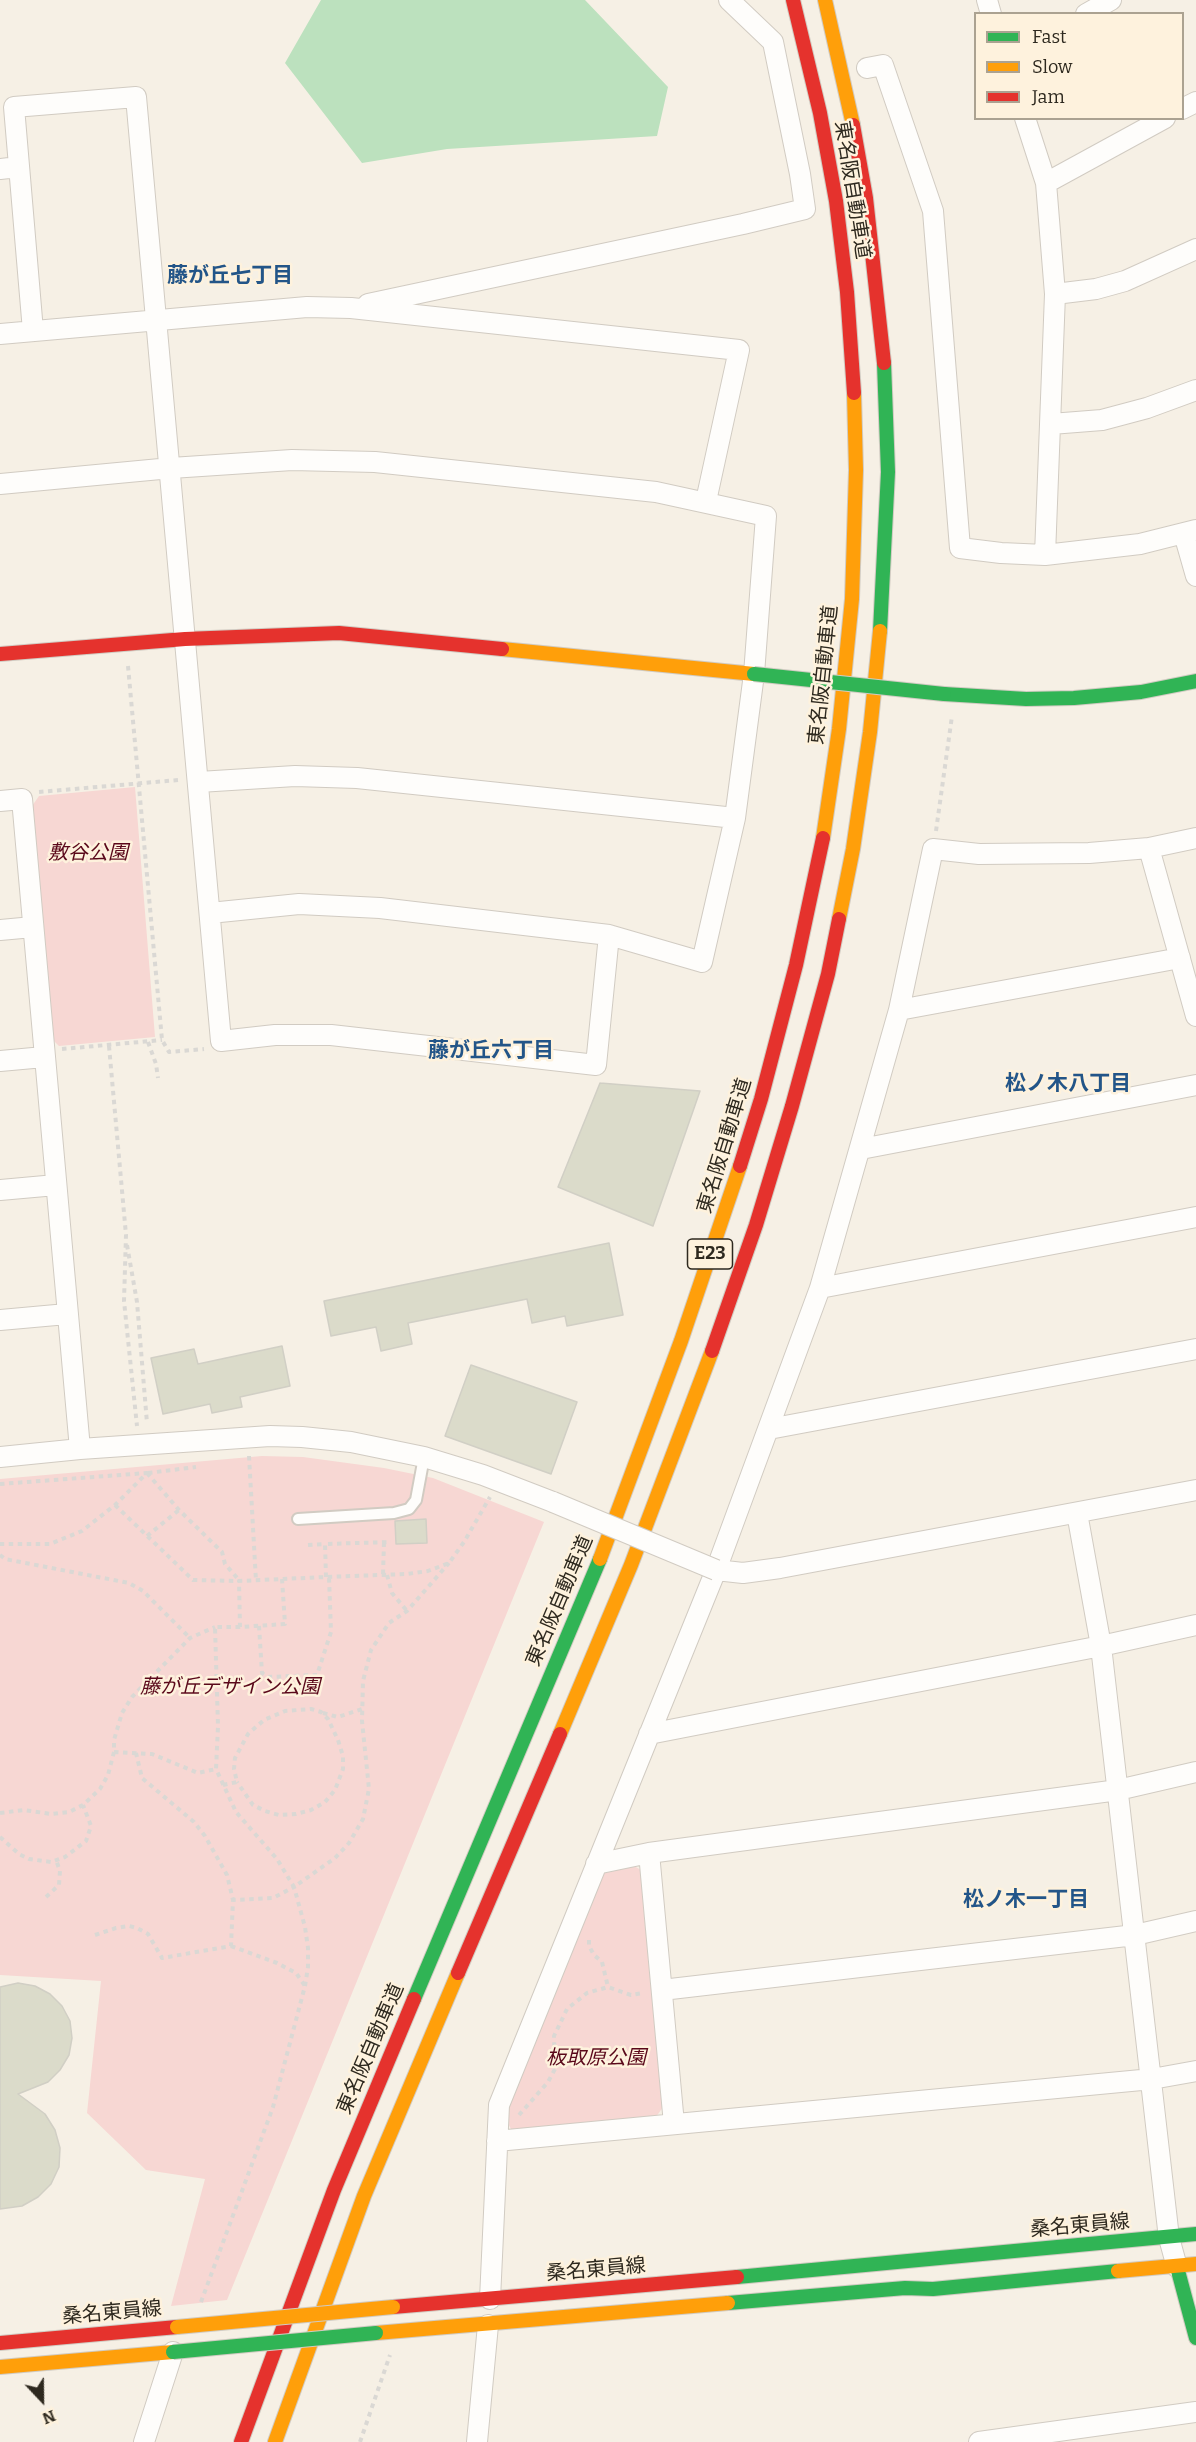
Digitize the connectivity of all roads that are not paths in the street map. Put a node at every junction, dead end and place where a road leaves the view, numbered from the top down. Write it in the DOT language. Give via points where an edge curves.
graph roads {
  1 [pos="729,0"];
  2 [pos="793,0"];
  3 [pos="825,0"];
  4 [pos="1111,0"];
  5 [pos="1090,12"];
  6 [pos="867,68"];
  7 [pos="1026,120"];
  8 [pos="1161,120"];
  9 [pos="9,168"];
  10 [pos="1046,183"];
  11 [pos="1196,249"];
  12 [pos="1054,294"];
  13 [pos="351,308"];
  14 [pos="157,319"];
  15 [pos="33,331"];
  16 [pos="0,334"];
  17 [pos="1196,390"];
  18 [pos="1051,424"];
  19 [pos="171,468"];
  20 [pos="0,484"];
  21 [pos="706,501"];
  22 [pos="1190,532"];
  23 [pos="1045,555"];
  24 [pos="1196,576"];
  25 [pos="185,639"];
  26 [pos="0,654"];
  27 [pos="754,674"];
  28 [pos="1196,681"];
  29 [pos="199,780"];
  30 [pos="0,801"];
  31 [pos="735,818"];
  32 [pos="1196,838"];
  33 [pos="1149,848"];
  34 [pos="210,913"];
  35 [pos="33,927"];
  36 [pos="0,930"];
  37 [pos="609,935"];
  38 [pos="1180,958"];
  39 [pos="899,1010"];
  40 [pos="1196,1016"];
  41 [pos="44,1054"];
  42 [pos="0,1060"];
  43 [pos="1196,1085"];
  44 [pos="861,1149"];
  45 [pos="56,1185"];
  46 [pos="0,1190"];
  47 [pos="1196,1217"];
  48 [pos="820,1288"];
  49 [pos="67,1314"];
  50 [pos="0,1320"];
  51 [pos="1196,1349"];
  52 [pos="769,1429"];
  53 [pos="80,1449"];
  54 [pos="0,1457"];
  55 [pos="424,1458"];
  56 [pos="1196,1490"];
  57 [pos="1077,1513"];
  58 [pos="298,1520"];
  59 [pos="716,1570"];
  60 [pos="1196,1625"];
  61 [pos="1101,1646"];
  62 [pos="650,1734"];
  63 [pos="1196,1772"];
  64 [pos="1118,1790"];
  65 [pos="649,1853"];
  66 [pos="596,1864"];
  67 [pos="1196,1921"];
  68 [pos="1135,1935"];
  69 [pos="662,1990"];
  70 [pos="1196,2071"];
  71 [pos="1152,2079"];
  72 [pos="674,2124"];
  73 [pos="497,2141"];
  74 [pos="1196,2234"];
  75 [pos="1169,2238"];
  76 [pos="1186,2265"];
  77 [pos="490,2299"];
  78 [pos="489,2325"];
  79 [pos="1196,2338"];
  80 [pos="0,2343"];
  81 [pos="173,2352"];
  82 [pos="0,2367"];
  83 [pos="1196,2412"];
  84 [pos="1053,2437"];
  85 [pos="144,2442"];
  86 [pos="242,2442"];
  87 [pos="275,2442"];
  88 [pos="477,2442"];
  89 [pos="979,2442"];
  1 -- 13 [label="street" via="773,42 788,89 805,209"];
  2 -- 86 [label="main road, 東名阪自動車道 / E23" via="836,201 847,292 856,470 852,598 840,729 822,844 796,964 761,1099 724,1216 601,1556 334,2190"];
  3 -- 87 [label="main road, 東名阪自動車道 / E23" via="866,198 885,374 888,472 883,598 870,732 853,849 828,974 756,1225 677,1443 631,1565 364,2196"];
  4 -- 5 [label="street"];
  6 -- 23 [label="street" via="883,65 933,211 960,548"];
  7 -- 10 [label="street"];
  8 -- 10 [label="street"];
  9 -- 14 [label="street" via="14,107 136,97"];
  9 -- 15 [label="street"];
  10 -- 12 [label="street"];
  11 -- 12 [label="street" via="1125,281"];
  12 -- 18 [label="street"];
  13 -- 14 [label="street" via="307,307"];
  13 -- 21 [label="street" via="739,350"];
  14 -- 15 [label="street"];
  14 -- 19 [label="street"];
  15 -- 16 [label="street"];
  17 -- 18 [label="street" via="1102,420"];
  18 -- 23 [label="street"];
  19 -- 20 [label="street"];
  19 -- 21 [label="street" via="292,460 375,462 634,489"];
  19 -- 25 [label="street"];
  21 -- 27 [label="street" via="766,516"];
  22 -- 23 [label="street" via="1102,550"];
  22 -- 24 [label="street"];
  25 -- 26 [label="main road"];
  25 -- 27 [label="main road" via="339,633"];
  25 -- 29 [label="street"];
  27 -- 28 [label="main road, bridge" via="1026,699 1141,692"];
  27 -- 31 [label="street"];
  29 -- 31 [label="street" via="357,778"];
  29 -- 34 [label="street"];
  30 -- 35 [label="street" via="22,799"];
  31 -- 37 [label="street" via="702,962"];
  32 -- 33 [label="street"];
  33 -- 38 [label="street"];
  33 -- 39 [label="street" via="1042,855 933,849"];
  34 -- 37 [label="street" via="299,904"];
  34 -- 37 [label="street" via="221,1041 275,1035 331,1035 596,1065"];
  35 -- 36 [label="street"];
  35 -- 41 [label="street"];
  38 -- 39 [label="street"];
  38 -- 40 [label="street"];
  39 -- 44 [label="street"];
  41 -- 42 [label="street"];
  41 -- 45 [label="street"];
  43 -- 44 [label="street"];
  44 -- 48 [label="street"];
  45 -- 46 [label="street"];
  45 -- 49 [label="street"];
  47 -- 48 [label="street"];
  48 -- 52 [label="street"];
  49 -- 50 [label="street"];
  49 -- 53 [label="street"];
  51 -- 52 [label="street"];
  52 -- 59 [label="street"];
  53 -- 54 [label="street"];
  53 -- 55 [label="street" via="270,1436 351,1442"];
  55 -- 58 [label="lane" via="416,1500 409,1509"];
  55 -- 59 [label="street, bridge" via="483,1475"];
  56 -- 57 [label="street"];
  57 -- 59 [label="street" via="780,1568 743,1573"];
  57 -- 61 [label="street"];
  59 -- 62 [label="street"];
  60 -- 61 [label="street"];
  61 -- 62 [label="street"];
  61 -- 64 [label="street"];
  62 -- 66 [label="street"];
  63 -- 64 [label="street"];
  64 -- 65 [label="street"];
  64 -- 68 [label="street"];
  65 -- 66 [label="street"];
  65 -- 69 [label="street"];
  66 -- 73 [label="street" via="499,2105"];
  67 -- 68 [label="street"];
  68 -- 69 [label="street"];
  68 -- 71 [label="street"];
  69 -- 72 [label="street"];
  70 -- 71 [label="street"];
  71 -- 72 [label="street"];
  71 -- 75 [label="street"];
  72 -- 73 [label="street"];
  73 -- 77 [label="street"];
  74 -- 75 [label="main road, 桑名東員線"];
  75 -- 76 [label="street"];
  75 -- 77 [label="main road, 桑名東員線"];
  76 -- 78 [label="main road"];
  76 -- 79 [label="main road"];
  77 -- 80 [label="main road, 桑名東員線, bridge"];
  78 -- 81 [label="main road, bridge"];
  78 -- 88 [label="street"];
  81 -- 82 [label="main road"];
  81 -- 85 [label="street"];
  83 -- 84 [label="street"];
  84 -- 89 [label="street"];
}
